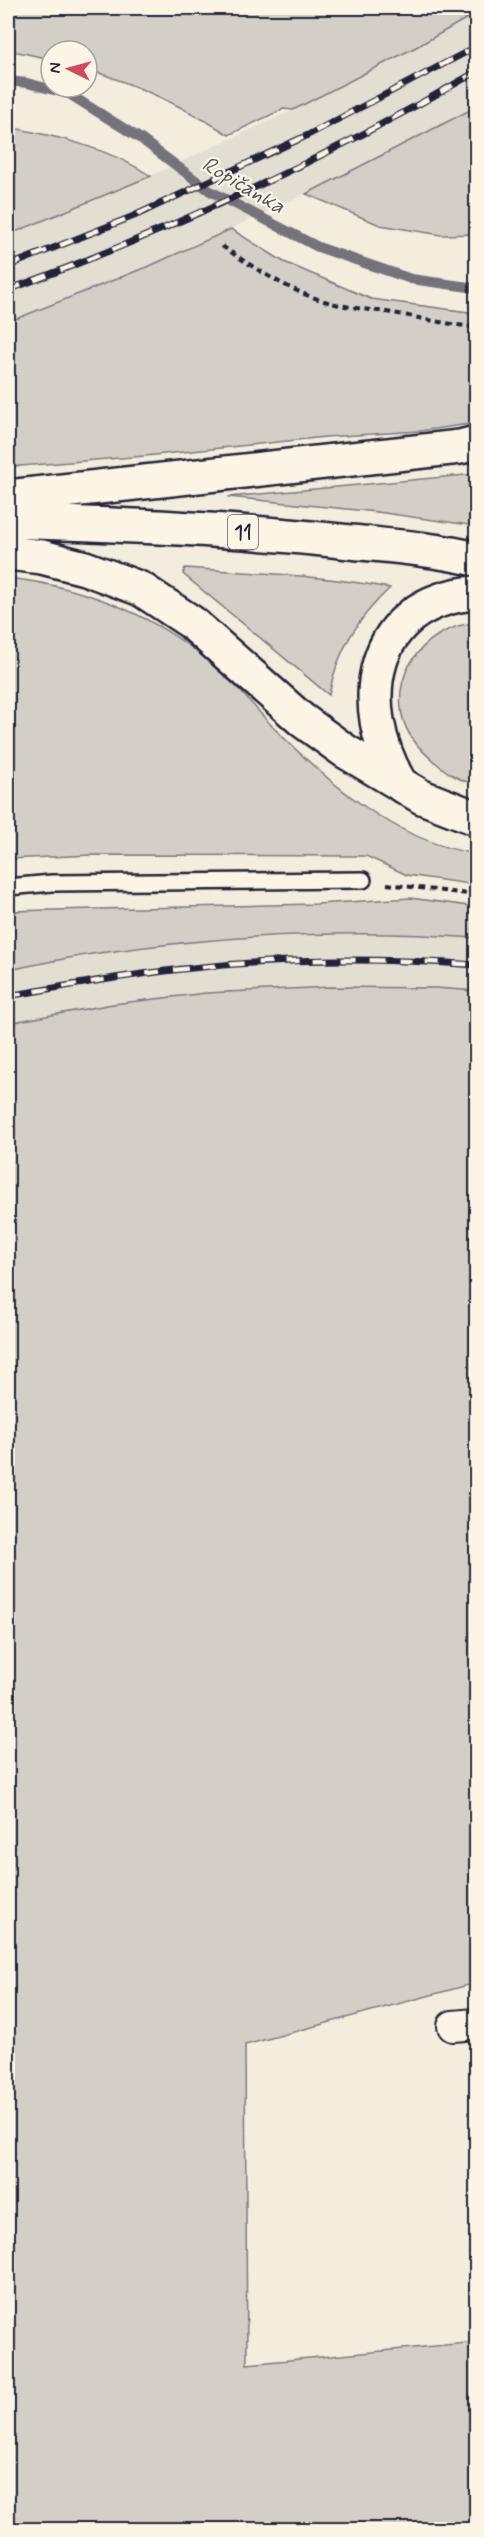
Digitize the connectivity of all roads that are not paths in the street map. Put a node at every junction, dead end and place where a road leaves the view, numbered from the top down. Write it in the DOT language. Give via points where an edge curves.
graph roads {
  1 [pos="477,443"];
  2 [pos="8,497"];
  3 [pos="8,521"];
  4 [pos="8,553"];
  5 [pos="477,559"];
  6 [pos="477,593"];
  7 [pos="401,785"];
  8 [pos="477,818"];
  9 [pos="363,880"];
  10 [pos="8,887"];
  1 -- 2 [label="main road"];
  3 -- 5 [label="main road, 11" via="170,526 320,538"];
  4 -- 7 [label="main road" via="85,568 141,589 191,622 302,720"];
  6 -- 7 [label="main road" via="453,595 417,612 389,642 380,660 375,689 377,730"];
  7 -- 8 [label="main road" via="448,809"];
  9 -- 10 [label="lane" via="52,883"];
}
